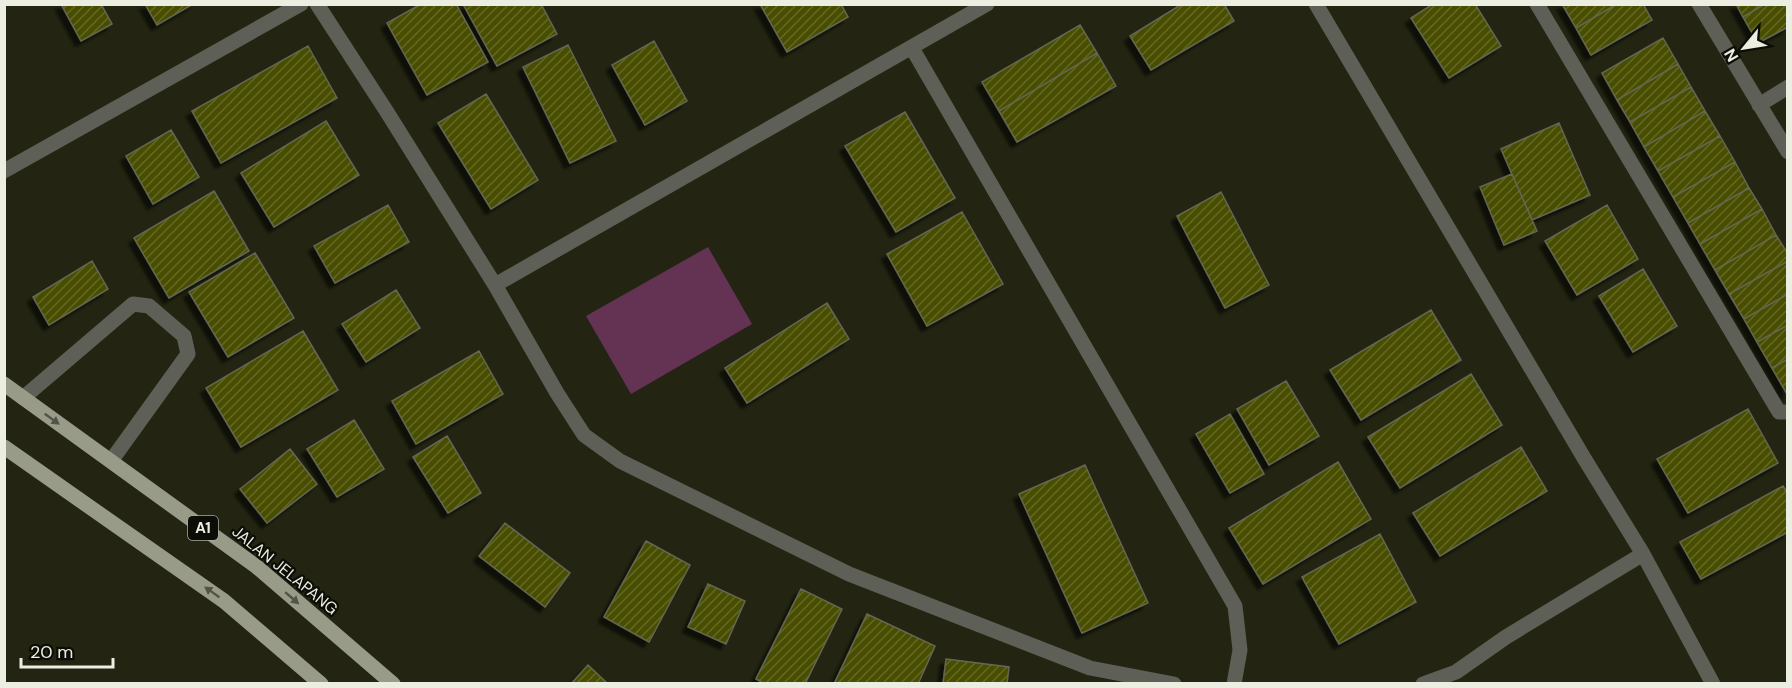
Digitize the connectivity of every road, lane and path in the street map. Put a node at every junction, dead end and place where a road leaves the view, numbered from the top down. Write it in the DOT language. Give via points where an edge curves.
graph roads {
  1 [pos="301,4"];
  2 [pos="317,4"];
  3 [pos="987,4"];
  4 [pos="1316,4"];
  5 [pos="1537,4"];
  6 [pos="1699,4"];
  7 [pos="912,48"];
  8 [pos="1788,87"];
  9 [pos="1759,105"];
  10 [pos="1788,153"];
  11 [pos="4,171"];
  12 [pos="495,285"];
  13 [pos="4,384"];
  14 [pos="22,398"];
  15 [pos="1788,412"];
  16 [pos="4,447"];
  17 [pos="111,461"];
  18 [pos="1643,554"];
  19 [pos="321,684"];
  20 [pos="393,684"];
  21 [pos="1174,684"];
  22 [pos="1234,684"];
  23 [pos="1423,684"];
  24 [pos="1713,684"];
  1 -- 11 [label="street"];
  2 -- 12 [label="street"];
  3 -- 7 [label="street"];
  4 -- 18 [label="street"];
  5 -- 15 [label="street" via="1779,412"];
  6 -- 9 [label="street"];
  7 -- 12 [label="street"];
  7 -- 22 [label="street" via="1235,606 1240,650"];
  8 -- 9 [label="street"];
  9 -- 10 [label="street"];
  12 -- 21 [label="street" via="584,435 620,461 849,574 1090,668"];
  13 -- 14 [label="main road, JALAN JELAPANG / A1"];
  14 -- 17 [label="main road, JALAN JELAPANG / A1, one-way"];
  14 -- 17 [label="street" via="133,304 149,306 184,336 188,354"];
  19 -- 16 [label="main road, one-way" via="224,601"];
  17 -- 20 [label="main road, JALAN JELAPANG / A1, one-way" via="257,567"];
  18 -- 23 [label="street" via="1456,672"];
  18 -- 24 [label="street"];
}
